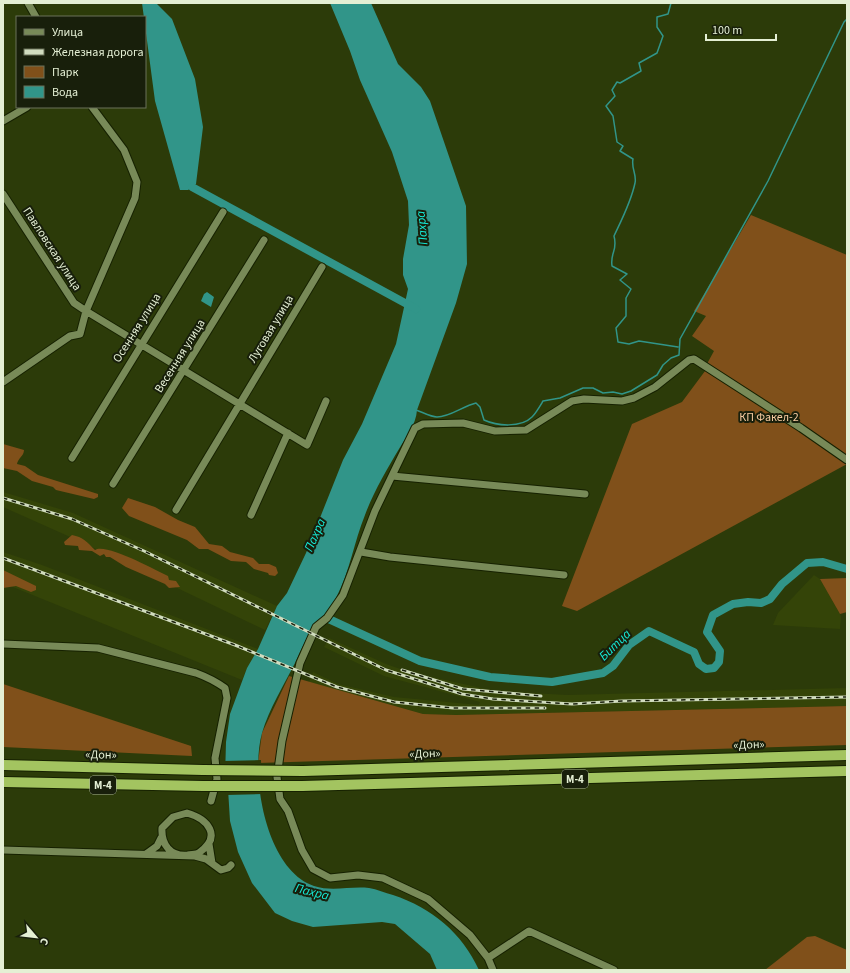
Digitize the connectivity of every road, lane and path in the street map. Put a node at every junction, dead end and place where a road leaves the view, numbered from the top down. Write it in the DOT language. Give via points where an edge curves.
graph roads {
  1 [pos="28,3"];
  2 [pos="35,16"];
  3 [pos="25,108"];
  4 [pos="93,108"];
  5 [pos="3,121"];
  6 [pos="3,194"];
  7 [pos="222,212"];
  8 [pos="264,240"];
  9 [pos="322,267"];
  10 [pos="86,311"];
  11 [pos="140,345"];
  12 [pos="185,370"];
  13 [pos="3,382"];
  14 [pos="326,401"];
  15 [pos="240,403"];
  16 [pos="288,433"];
  17 [pos="72,458"];
  18 [pos="847,460"];
  19 [pos="392,476"];
  20 [pos="113,484"];
  21 [pos="586,494"];
  22 [pos="176,510"];
  23 [pos="251,515"];
  24 [pos="361,552"];
  25 [pos="564,575"];
  26 [pos="3,644"];
  27 [pos="847,755"];
  28 [pos="3,765"];
  29 [pos="847,771"];
  30 [pos="3,782"];
  31 [pos="211,801"];
  32 [pos="162,838"];
  33 [pos="209,844"];
  34 [pos="3,850"];
  35 [pos="146,854"];
  36 [pos="183,855"];
  37 [pos="212,863"];
  38 [pos="231,865"];
  39 [pos="488,958"];
  40 [pos="493,970"];
  41 [pos="614,970"];
  1 -- 2 [label="street"];
  3 -- 5 [label="street"];
  4 -- 10 [label="street" via="124,150 137,182 135,198"];
  6 -- 10 [label="street, Павловская улица" via="74,303"];
  7 -- 11 [label="street, Осенняя улица"];
  8 -- 12 [label="street, Весенняя улица"];
  9 -- 15 [label="street, Луговая улица"];
  10 -- 11 [label="street"];
  10 -- 13 [label="street" via="80,334 70,336"];
  11 -- 12 [label="street"];
  11 -- 17 [label="street, Осенняя улица"];
  12 -- 15 [label="street"];
  12 -- 20 [label="street, Весенняя улица"];
  14 -- 16 [label="street" via="307,445"];
  15 -- 16 [label="street"];
  15 -- 22 [label="street, Луговая улица"];
  16 -- 23 [label="street"];
  18 -- 19 [label="street" via="694,359 689,360 655,387 634,398 622,401 584,399 572,402 526,430 495,431 472,423 423,424 415,428"];
  19 -- 21 [label="street"];
  19 -- 24 [label="street" via="375,511"];
  24 -- 25 [label="street"];
  24 -- 39 [label="street" via="343,595 327,618 316,627 300,663 282,741 277,777 280,799 288,811 302,850 313,868 330,878 358,875 383,878 428,899 470,935"];
  26 -- 31 [label="street" via="98,648 196,673 211,678 225,688 227,698 215,758 217,779"];
  27 -- 28 [label="highway, «Дон» / М-4, bridge" via="303,771"];
  29 -- 30 [label="highway, М-4, bridge" via="302,786"];
  32 -- 33 [label="street" via="162,828 165,824 173,817 187,813 199,816 207,823 211,833"];
  32 -- 35 [label="street" via="157,846"];
  32 -- 36 [label="street" via="165,846 174,853"];
  33 -- 36 [label="street" via="198,854"];
  33 -- 37 [label="street"];
  34 -- 35 [label="street"];
  35 -- 36 [label="street"];
  36 -- 37 [label="street" via="195,856"];
  37 -- 38 [label="street" via="221,870"];
  39 -- 40 [label="street"];
  39 -- 41 [label="street" via="529,931"];
}
